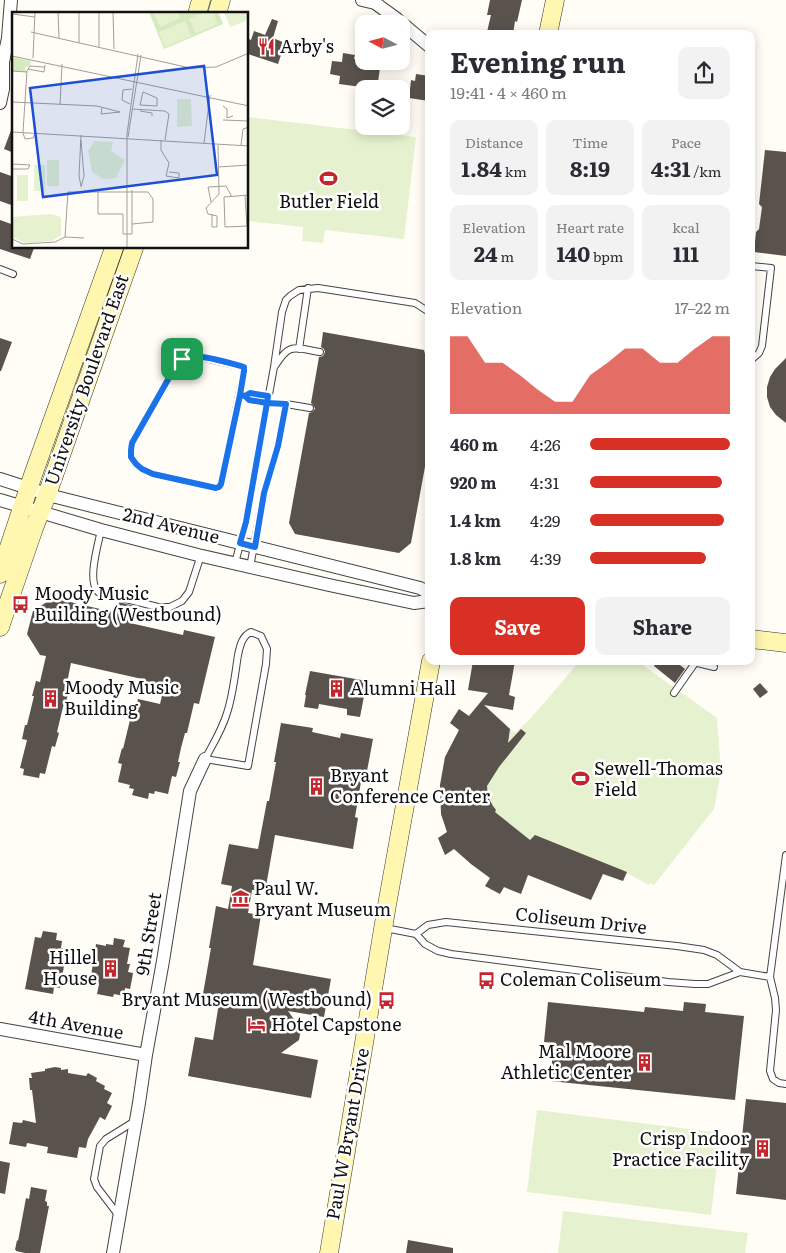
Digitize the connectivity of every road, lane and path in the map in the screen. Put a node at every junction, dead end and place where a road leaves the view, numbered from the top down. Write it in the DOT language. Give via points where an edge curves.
graph roads {
  1 [pos="11,0"];
  2 [pos="201,0"];
  3 [pos="221,0"];
  4 [pos="362,0"];
  5 [pos="556,0"];
  6 [pos="197,12"];
  7 [pos="217,12"];
  8 [pos="549,30"];
  9 [pos="425,43"];
  10 [pos="2,65"];
  11 [pos="0,103"];
  12 [pos="114,249"];
  13 [pos="134,249"];
  14 [pos="755,266"];
  15 [pos="0,269"];
  16 [pos="13,274"];
  17 [pos="308,288"];
  18 [pos="425,309"];
  19 [pos="299,349"];
  20 [pos="320,352"];
  21 [pos="755,356"];
  22 [pos="274,367"];
  23 [pos="242,395"];
  24 [pos="268,399"];
  25 [pos="286,404"];
  26 [pos="310,408"];
  27 [pos="0,479"];
  28 [pos="28,489"];
  29 [pos="47,495"];
  30 [pos="0,500"];
  31 [pos="23,507"];
  32 [pos="40,512"];
  33 [pos="101,530"];
  34 [pos="240,543"];
  35 [pos="255,547"];
  36 [pos="201,555"];
  37 [pos="235,563"];
  38 [pos="250,567"];
  39 [pos="0,574"];
  40 [pos="425,590"];
  41 [pos="425,602"];
  42 [pos="0,627"];
  43 [pos="755,639"];
  44 [pos="786,643"];
  45 [pos="430,665"];
  46 [pos="690,665"];
  47 [pos="703,665"];
  48 [pos="714,668"];
  49 [pos="674,693"];
  50 [pos="205,759"];
  51 [pos="786,855"];
  52 [pos="786,860"];
  53 [pos="384,928"];
  54 [pos="416,934"];
  55 [pos="740,972"];
  56 [pos="770,977"];
  57 [pos="0,1029"];
  58 [pos="146,1055"];
  59 [pos="786,1084"];
  60 [pos="136,1120"];
  61 [pos="120,1218"];
  62 [pos="113,1253"];
  63 [pos="329,1253"];
  1 -- 10 [label="street"];
  2 -- 6 [label="main road"];
  3 -- 7 [label="main road"];
  4 -- 9 [label="street" via="375,3"];
  5 -- 8 [label="main road"];
  10 -- 11 [label="street"];
  12 -- 28 [label="main road, University Boulevard East"];
  13 -- 29 [label="main road, University Boulevard East"];
  14 -- 21 [label="lane" via="771,268 762,346"];
  15 -- 16 [label="lane"];
  17 -- 18 [label="lane" via="415,303"];
  17 -- 19 [label="lane"];
  17 -- 22 [label="lane" via="299,290 286,300"];
  19 -- 20 [label="lane"];
  19 -- 22 [label="lane" via="287,350"];
  22 -- 24 [label="lane"];
  23 -- 23 [label="lane" via="219,487 153,474 142,469 131,457 132,443 182,359 196,356 244,367"];
  23 -- 24 [label="lane" via="250,393"];
  24 -- 25 [label="lane"];
  24 -- 34 [label="lane"];
  25 -- 26 [label="lane"];
  25 -- 35 [label="lane" via="264,493"];
  27 -- 28 [label="street, 2nd Avenue"];
  28 -- 29 [label="street, 2nd Avenue"];
  28 -- 31 [label="main road, University Boulevard East"];
  29 -- 32 [label="main road, University Boulevard East"];
  29 -- 34 [label="street, 2nd Avenue"];
  30 -- 31 [label="street, 2nd Avenue"];
  31 -- 32 [label="street, 2nd Avenue"];
  31 -- 39 [label="main road, University Boulevard East"];
  32 -- 33 [label="street, 2nd Avenue"];
  32 -- 42 [label="main road, University Boulevard East"];
  33 -- 36 [label="street, 2nd Avenue"];
  33 -- 36 [label="lane" via="92,575 98,592 170,607 182,601 189,592"];
  34 -- 35 [label="street, 2nd Avenue"];
  34 -- 37 [label="lane"];
  35 -- 38 [label="lane"];
  35 -- 40 [label="street, 2nd Avenue"];
  36 -- 37 [label="street, 2nd Avenue"];
  37 -- 38 [label="street, 2nd Avenue"];
  38 -- 41 [label="street, 2nd Avenue" via="414,603"];
  43 -- 44 [label="main road"];
  45 -- 53 [label="main road, Paul W Bryant Drive"];
  46 -- 49 [label="lane"];
  47 -- 48 [label="lane"];
  50 -- 50 [label="lane, 9th Street" via="248,766 266,664 267,649 261,636 251,632 242,642 228,712"];
  50 -- 58 [label="street, 9th Street" via="190,791"];
  51 -- 52 [label="lane"];
  52 -- 56 [label="lane"];
  53 -- 54 [label="lane"];
  53 -- 63 [label="main road, Paul W Bryant Drive"];
  54 -- 55 [label="lane" via="425,944 451,954 668,982 708,984"];
  54 -- 55 [label="lane, Coliseum Drive" via="428,925 446,922 677,946 717,954"];
  55 -- 56 [label="lane, Coliseum Drive"];
  56 -- 59 [label="lane" via="776,1010 770,1071 773,1079"];
  57 -- 58 [label="street, 4th Avenue"];
  58 -- 60 [label="street, 9th Street"];
  60 -- 61 [label="street, 9th Street"];
  60 -- 61 [label="lane" via="100,1146 94,1179"];
  61 -- 62 [label="street, 9th Street"];
}
